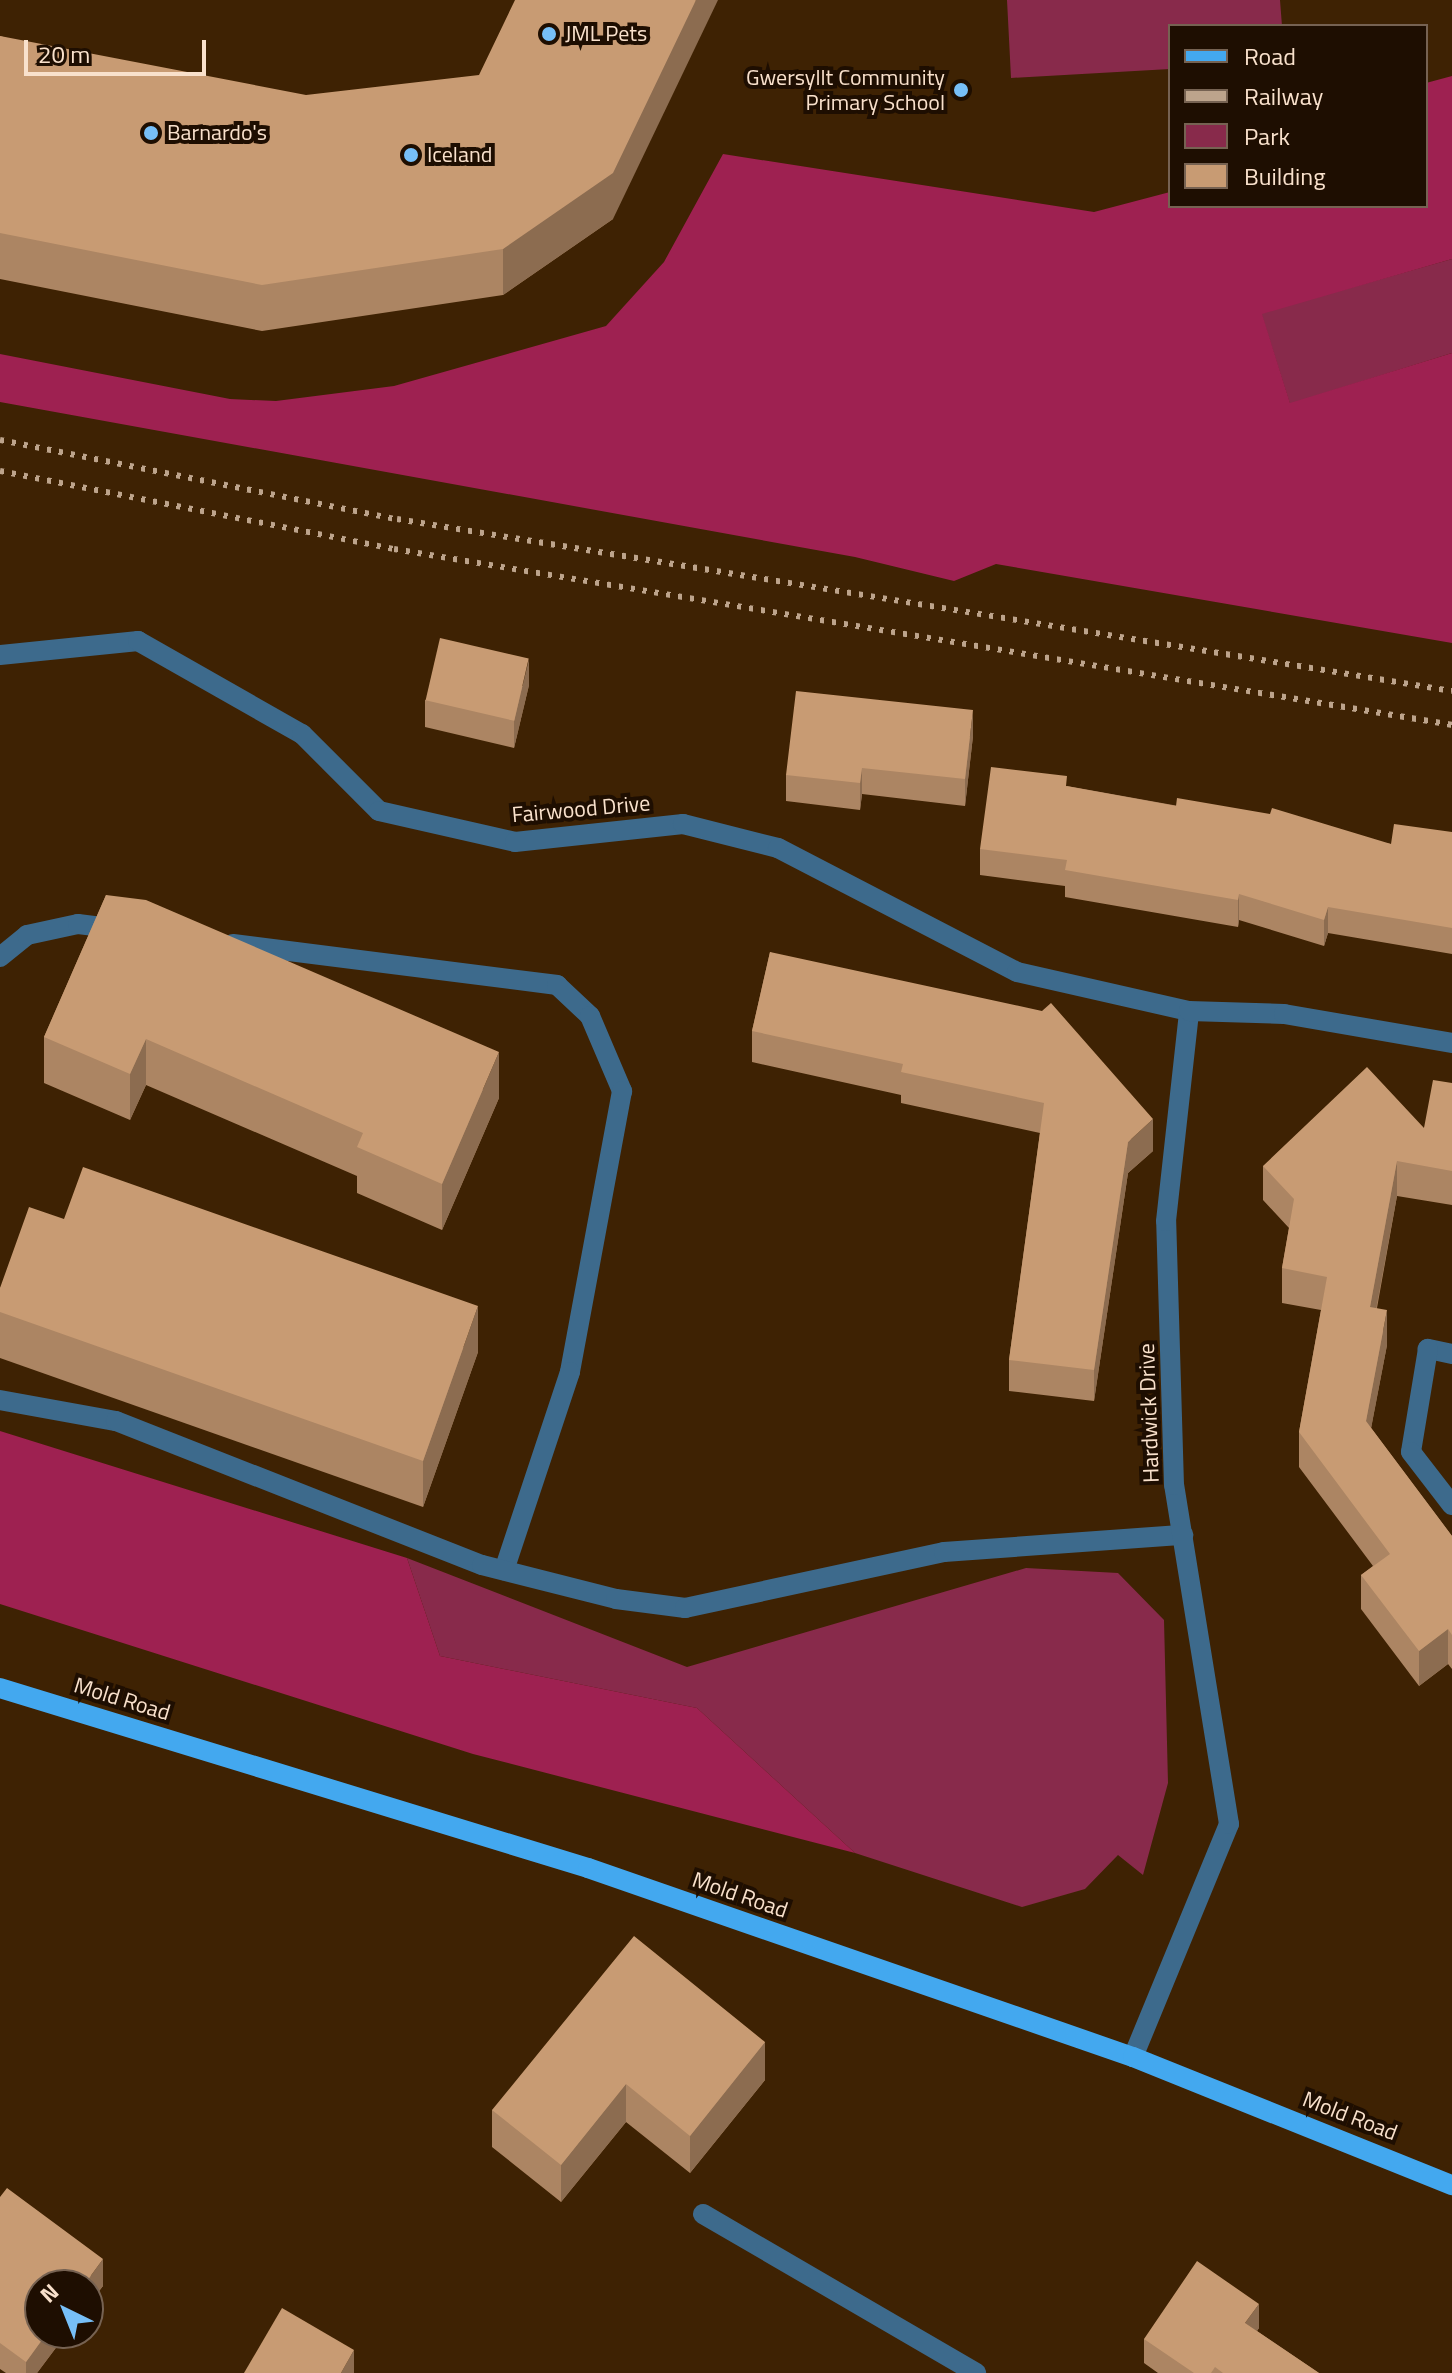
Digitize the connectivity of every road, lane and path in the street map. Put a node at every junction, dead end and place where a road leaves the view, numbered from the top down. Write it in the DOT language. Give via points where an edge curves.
graph roads {
  1 [pos="0,655"];
  2 [pos="137,932"];
  3 [pos="211,941"];
  4 [pos="0,957"];
  5 [pos="1189,1011"];
  6 [pos="1452,1043"];
  7 [pos="1452,1354"];
  8 [pos="0,1400"];
  9 [pos="1452,1505"];
  10 [pos="1183,1535"];
  11 [pos="504,1570"];
  12 [pos="0,1688"];
  13 [pos="1133,2057"];
  14 [pos="1452,2185"];
  15 [pos="703,2214"];
  16 [pos="976,2373"];
  1 -- 5 [label="street, Fairwood Drive" via="138,641 302,734 379,811 515,842 683,824 778,848 1017,972"];
  2 -- 4 [label="street" via="78,924 27,935"];
  3 -- 11 [label="street" via="557,985 590,1016 622,1091 570,1372"];
  5 -- 6 [label="street" via="1284,1014"];
  5 -- 10 [label="street, Hardwick Drive" via="1166,1221 1174,1485"];
  7 -- 9 [label="street" via="1428,1349 1411,1452"];
  8 -- 11 [label="street" via="116,1421"];
  10 -- 11 [label="street" via="944,1552 685,1608 616,1599"];
  10 -- 13 [label="street, Hardwick Drive" via="1229,1824"];
  12 -- 13 [label="main road, Mold Road" via="574,1863"];
  13 -- 14 [label="main road, Mold Road"];
  15 -- 16 [label="street"];
}
